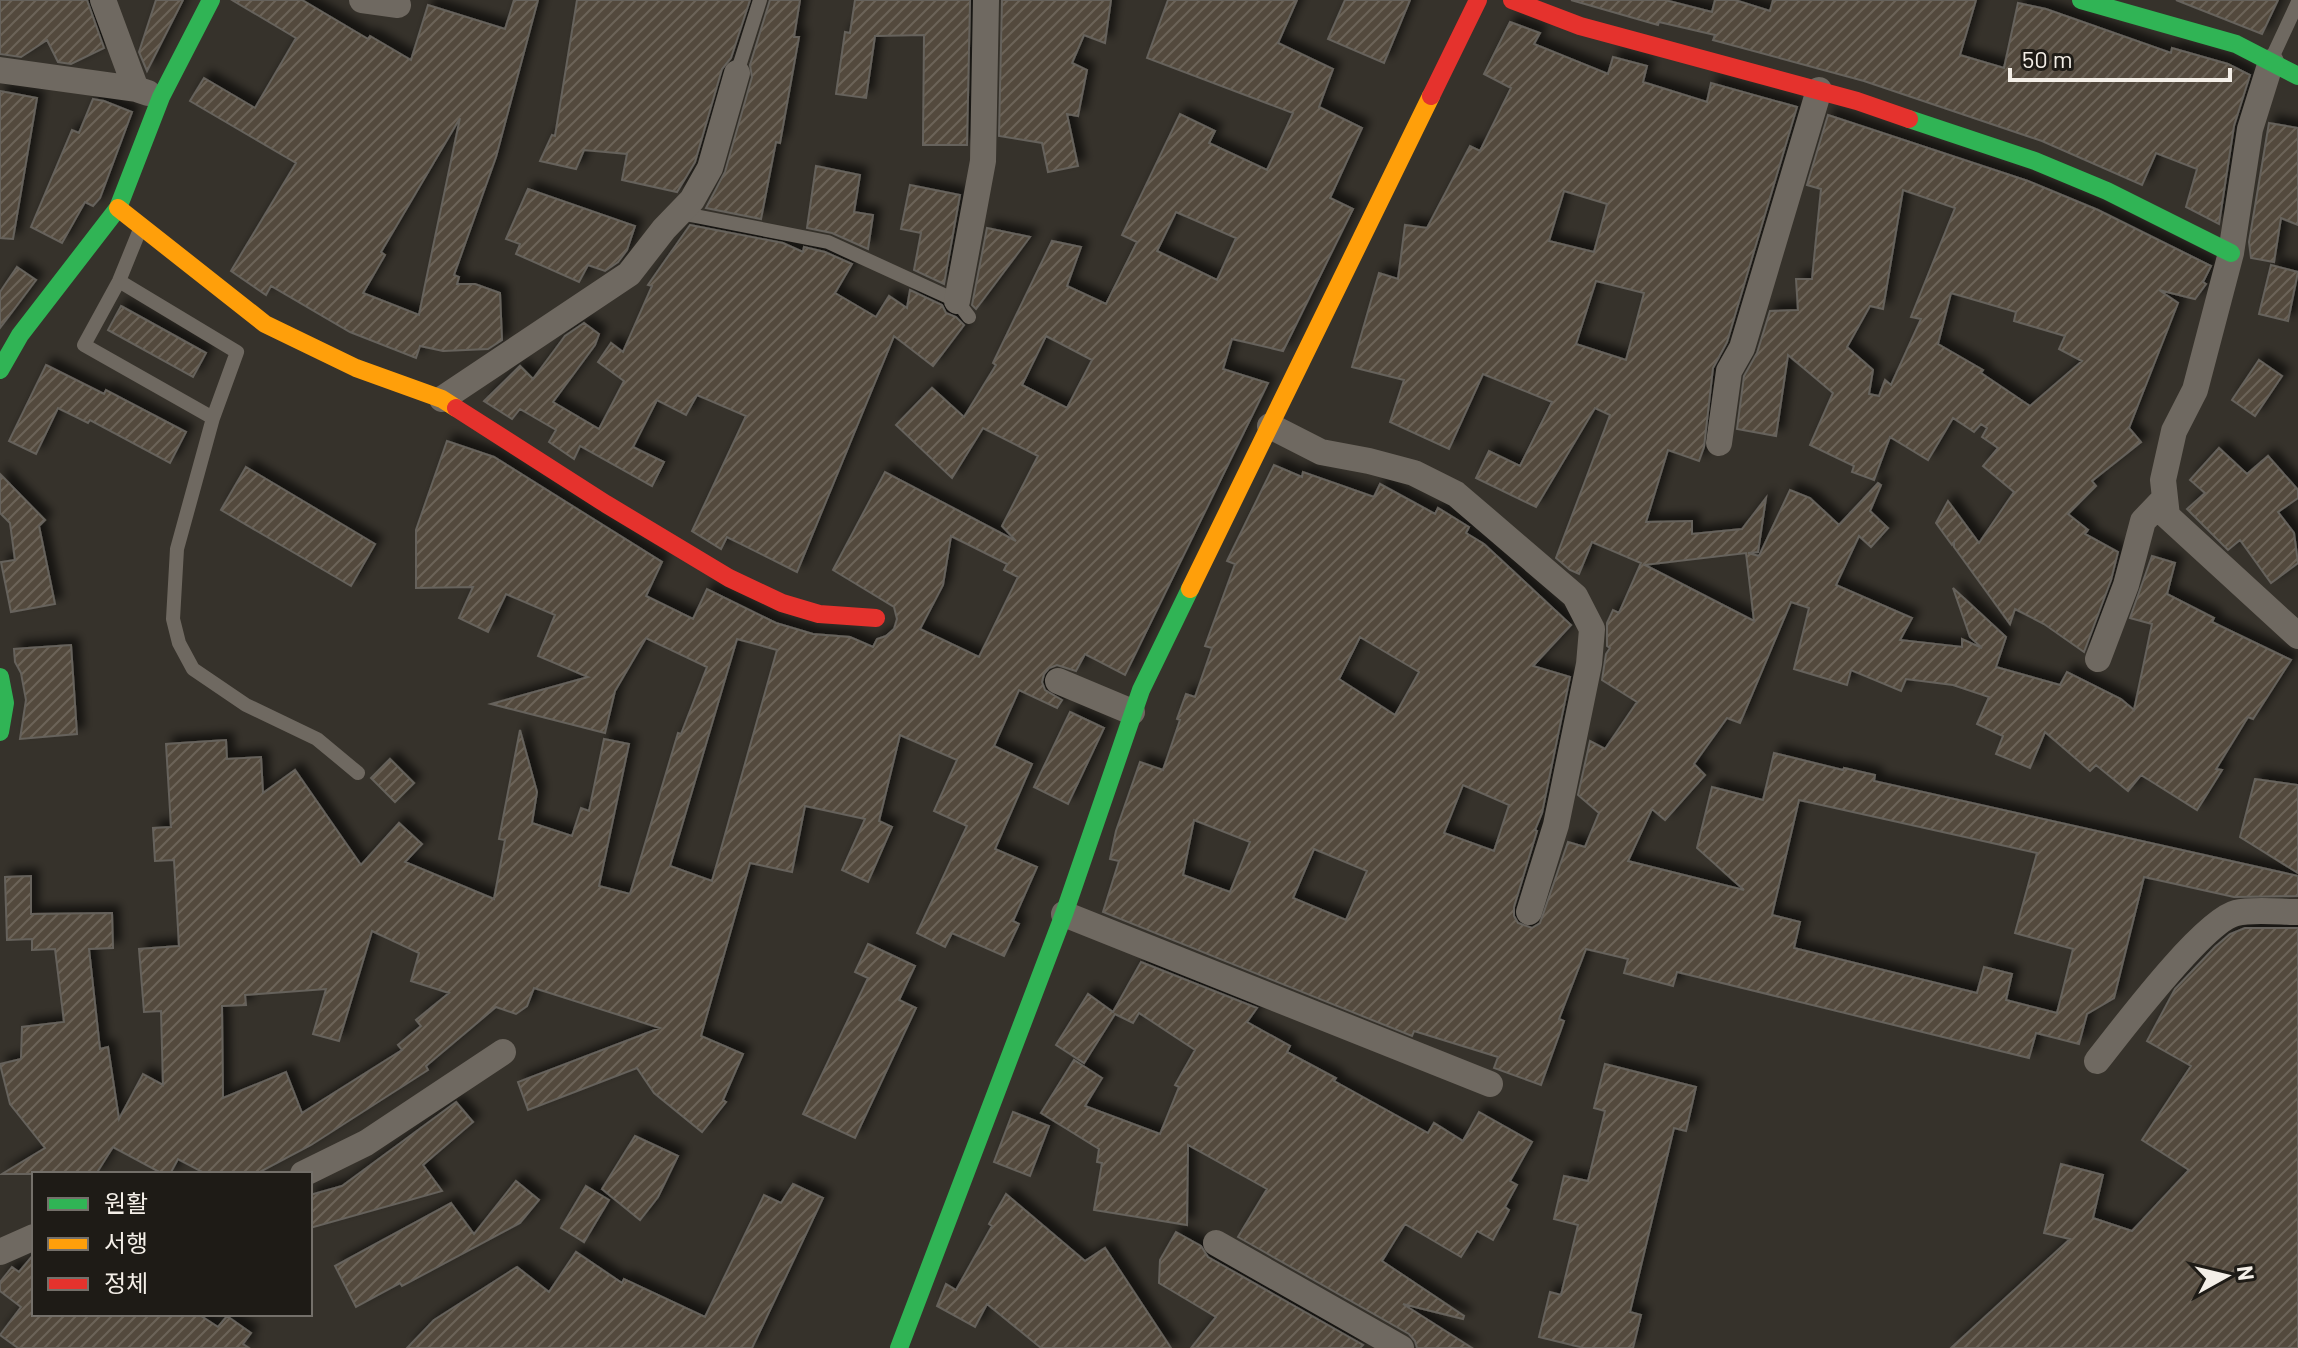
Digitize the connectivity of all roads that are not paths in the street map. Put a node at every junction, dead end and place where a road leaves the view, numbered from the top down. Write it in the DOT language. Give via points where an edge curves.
graph roads {
  1 [pos="103,0"];
  2 [pos="211,0"];
  3 [pos="362,0"];
  4 [pos="760,0"];
  5 [pos="986,0"];
  6 [pos="1478,0"];
  7 [pos="1512,0"];
  8 [pos="2081,0"];
  9 [pos="2298,1"];
  10 [pos="398,5"];
  11 [pos="2271,62"];
  12 [pos="0,70"];
  13 [pos="737,73"];
  14 [pos="2298,76"];
  15 [pos="1819,90"];
  16 [pos="148,93"];
  17 [pos="118,208"];
  18 [pos="680,213"];
  19 [pos="141,227"];
  20 [pos="2231,253"];
  21 [pos="119,281"];
  22 [pos="963,309"];
  23 [pos="0,370"];
  24 [pos="442,399"];
  25 [pos="213,418"];
  26 [pos="1270,426"];
  27 [pos="1719,443"];
  28 [pos="2165,498"];
  29 [pos="876,618"];
  30 [pos="2298,636"];
  31 [pos="2098,659"];
  32 [pos="0,677"];
  33 [pos="1058,681"];
  34 [pos="1132,712"];
  35 [pos="0,732"];
  36 [pos="358,773"];
  37 [pos="1529,912"];
  38 [pos="2298,912"];
  39 [pos="1064,914"];
  40 [pos="503,1052"];
  41 [pos="2097,1061"];
  42 [pos="1490,1084"];
  43 [pos="307,1172"];
  44 [pos="32,1238"];
  45 [pos="1216,1243"];
  46 [pos="0,1252"];
  47 [pos="899,1348"];
  48 [pos="1401,1348"];
  1 -- 16 [label="street"];
  2 -- 16 [label="street"];
  3 -- 10 [label="street"];
  4 -- 13 [label="lane"];
  5 -- 22 [label="street" via="983,161"];
  6 -- 26 [label="street"];
  7 -- 15 [label="street" via="1580,26"];
  8 -- 11 [label="street" via="2236,44"];
  9 -- 11 [label="lane"];
  11 -- 14 [label="street"];
  11 -- 20 [label="street" via="2250,129"];
  12 -- 16 [label="street"];
  13 -- 18 [label="street" via="710,168"];
  15 -- 20 [label="street" via="2035,161"];
  15 -- 27 [label="street" via="1742,348 1729,371"];
  16 -- 17 [label="street"];
  17 -- 19 [label="street"];
  17 -- 23 [label="street" via="20,335"];
  18 -- 22 [label="lane" via="828,242"];
  18 -- 24 [label="street" via="629,274"];
  19 -- 21 [label="lane"];
  19 -- 24 [label="street" via="265,324 356,368"];
  20 -- 28 [label="street" via="2195,390 2174,431 2163,480"];
  21 -- 25 [label="lane" via="237,352"];
  21 -- 25 [label="lane" via="84,345"];
  24 -- 29 [label="street" via="729,578 819,614"];
  25 -- 36 [label="lane" via="177,549 173,619 179,643 193,669 246,705 317,739"];
  26 -- 34 [label="street"];
  26 -- 37 [label="street" via="1321,452 1414,473 1456,494 1575,596 1592,629 1589,664 1556,825"];
  28 -- 30 [label="street" via="2167,516"];
  28 -- 31 [label="street" via="2143,521"];
  32 -- 35 [label="street" via="5,703"];
  33 -- 34 [label="street"];
  34 -- 39 [label="street"];
  38 -- 41 [label="street" via="2235,913 2215,927 2159,982"];
  39 -- 42 [label="street"];
  39 -- 47 [label="street"];
  40 -- 43 [label="street" via="366,1143"];
  44 -- 46 [label="street"];
  45 -- 48 [label="street"];
}
